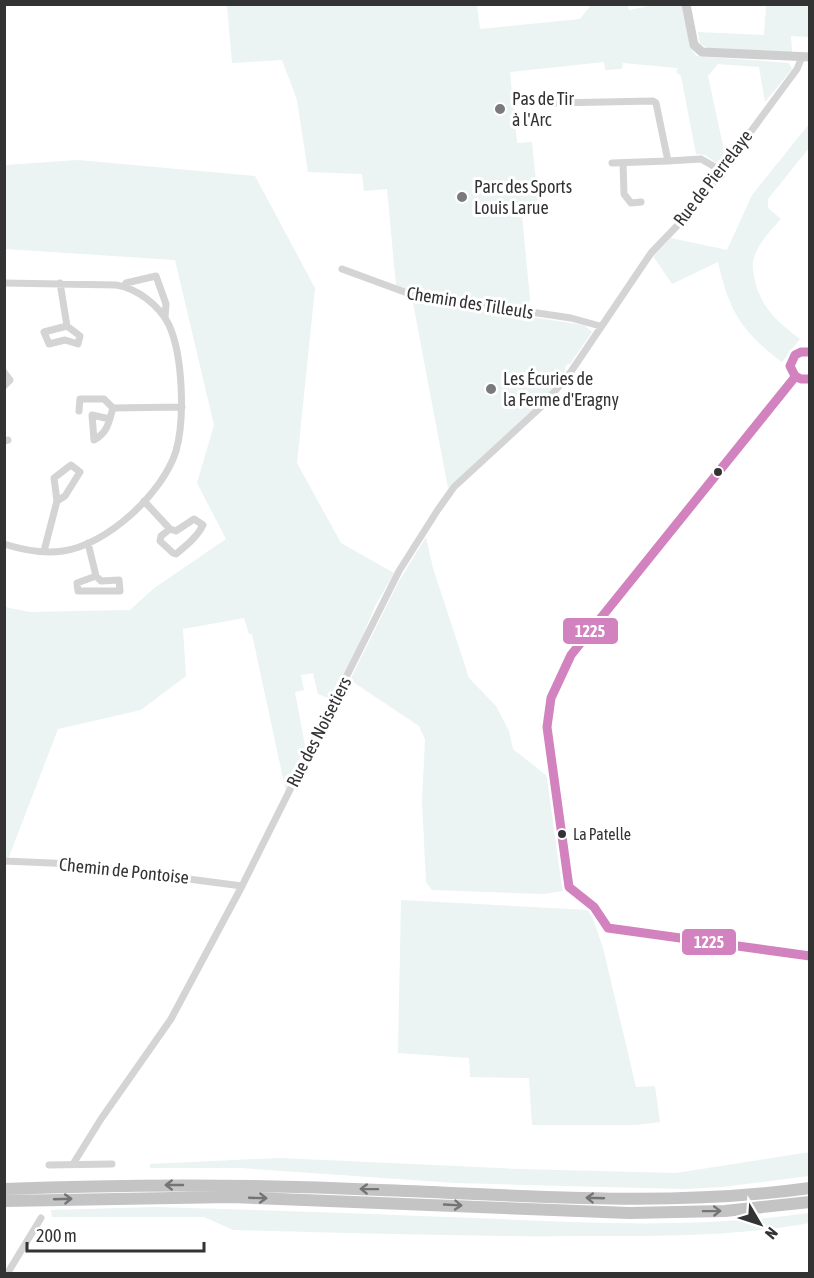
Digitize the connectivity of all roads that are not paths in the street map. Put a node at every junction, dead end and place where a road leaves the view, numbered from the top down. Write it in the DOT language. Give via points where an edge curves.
graph roads {
  1 [pos="686,4"];
  2 [pos="806,57"];
  3 [pos="554,103"];
  4 [pos="668,161"];
  5 [pos="612,163"];
  6 [pos="623,163"];
  7 [pos="722,171"];
  8 [pos="641,202"];
  9 [pos="342,269"];
  10 [pos="4,283"];
  11 [pos="60,283"];
  12 [pos="124,286"];
  13 [pos="165,318"];
  14 [pos="67,326"];
  15 [pos="600,326"];
  16 [pos="810,352"];
  17 [pos="4,372"];
  18 [pos="795,377"];
  19 [pos="810,379"];
  20 [pos="4,386"];
  21 [pos="113,408"];
  22 [pos="182,408"];
  23 [pos="79,411"];
  24 [pos="110,419"];
  25 [pos="57,501"];
  26 [pos="144,501"];
  27 [pos="170,529"];
  28 [pos="88,543"];
  29 [pos="4,544"];
  30 [pos="44,551"];
  31 [pos="96,576"];
  32 [pos="4,861"];
  33 [pos="242,886"];
  34 [pos="810,956"];
  35 [pos="50,1164"];
  36 [pos="73,1164"];
  37 [pos="112,1164"];
  38 [pos="810,1188"];
  39 [pos="4,1189"];
  40 [pos="4,1201"];
  41 [pos="810,1202"];
  42 [pos="41,1218"];
  43 [pos="7,1274"];
  1 -- 2 [label="street" via="698,50"];
  2 -- 7 [label="street, Rue de Pierrelaye"];
  3 -- 4 [label="street" via="653,101 658,106"];
  4 -- 6 [label="street"];
  4 -- 7 [label="street" via="701,159"];
  5 -- 6 [label="street"];
  6 -- 8 [label="street" via="624,194 631,203"];
  7 -- 15 [label="street, Rue de Pierrelaye" via="696,206 651,253"];
  9 -- 15 [label="street, Chemin des Tilleuls" via="410,294 571,318"];
  10 -- 11 [label="street"];
  11 -- 12 [label="street"];
  11 -- 14 [label="street"];
  12 -- 13 [label="street" via="149,301"];
  12 -- 13 [label="street" via="156,276 166,304"];
  13 -- 22 [label="street" via="175,346"];
  14 -- 14 [label="street" via="80,336 78,344 64,340 48,344 44,332"];
  15 -- 33 [label="street, Rue des Noisetiers" via="568,376 542,406 454,487 399,570"];
  16 -- 18 [label="street" via="799,352 792,359 790,369"];
  17 -- 20 [label="street" via="10,381"];
  18 -- 19 [label="street"];
  18 -- 34 [label="street" via="571,655 551,698 547,727 569,887 598,911 608,928"];
  21 -- 22 [label="street"];
  21 -- 23 [label="street" via="104,399 80,399"];
  21 -- 24 [label="street"];
  22 -- 26 [label="street" via="175,453 156,488"];
  25 -- 25 [label="street" via="54,478 71,465 80,472 65,496"];
  25 -- 30 [label="street"];
  26 -- 27 [label="street"];
  26 -- 28 [label="street" via="120,524"];
  27 -- 27 [label="street" via="176,531 195,519 203,525 176,554 160,540"];
  28 -- 30 [label="street" via="63,551"];
  28 -- 31 [label="street"];
  29 -- 30 [label="street"];
  31 -- 31 [label="street" via="77,584 78,591 120,591 119,580 101,581"];
  32 -- 33 [label="street, Chemin de Pontoise" via="74,864"];
  33 -- 36 [label="street, Rue des Noisetiers" via="171,1019"];
  35 -- 36 [label="street"];
  36 -- 37 [label="street"];
  38 -- 39 [label="highway, one-way" via="730,1197 626,1199 176,1185"];
  40 -- 41 [label="highway, one-way" via="231,1197 629,1213 725,1211"];
  42 -- 43 [label="street"];
}
